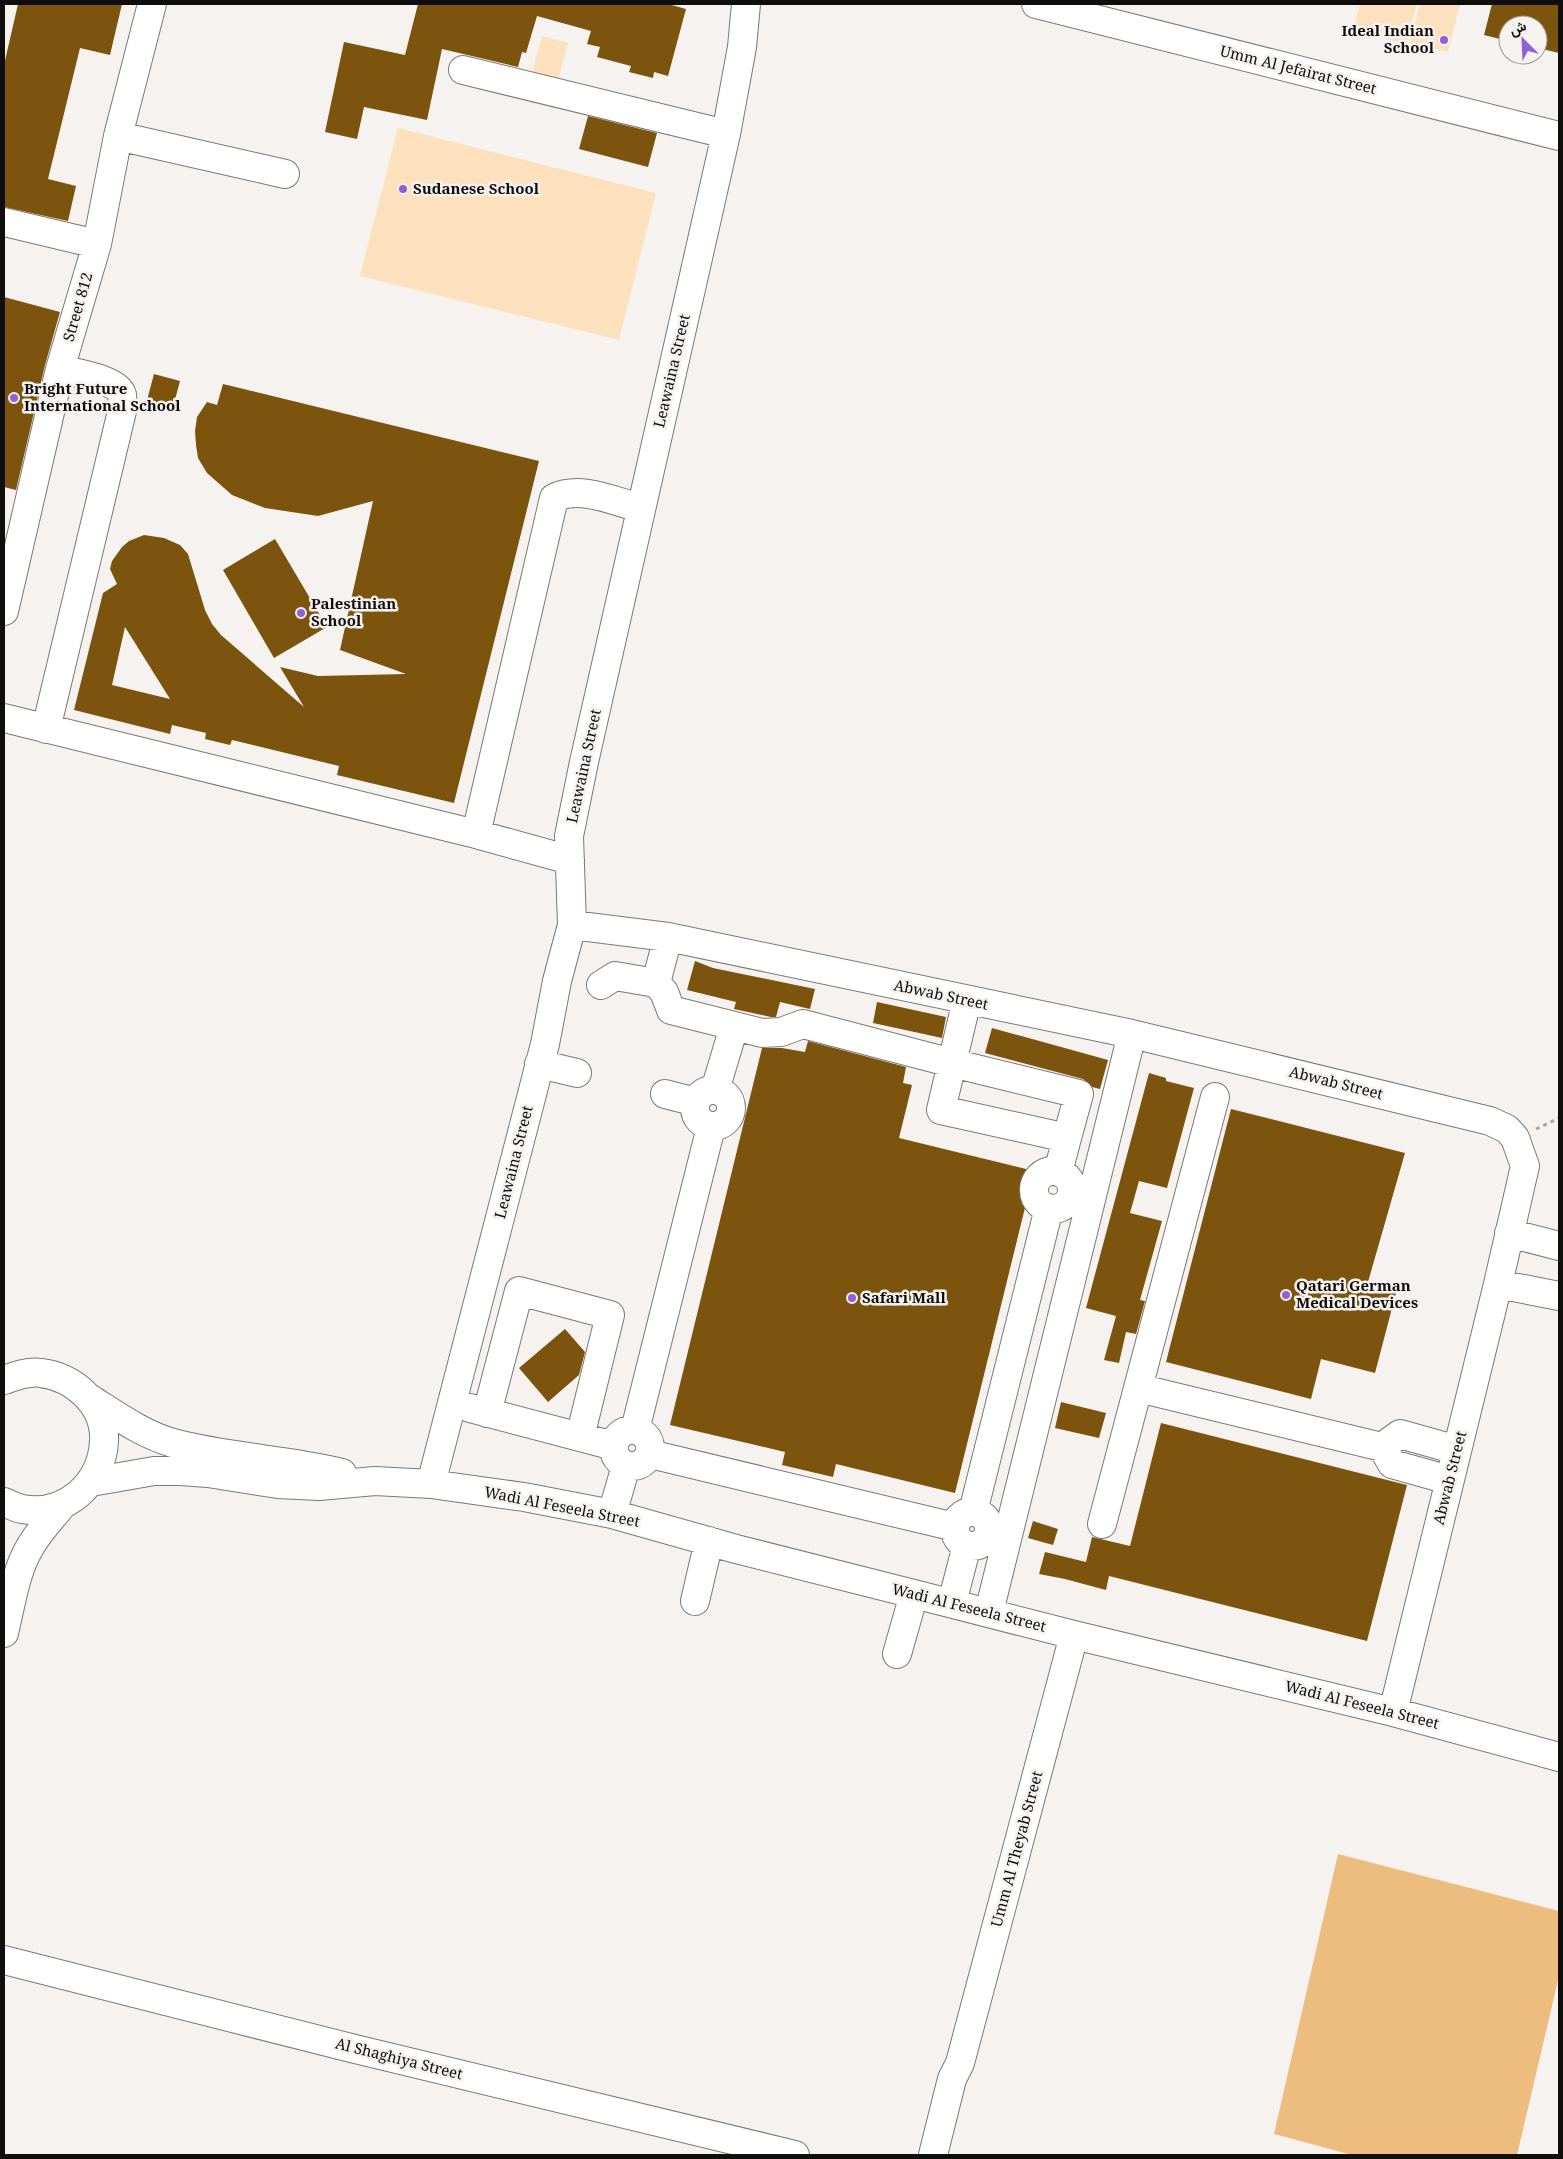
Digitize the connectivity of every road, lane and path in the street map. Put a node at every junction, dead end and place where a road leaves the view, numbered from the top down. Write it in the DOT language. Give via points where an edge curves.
graph roads {
  1 [pos="152,4"];
  2 [pos="746,4"];
  3 [pos="765,4"];
  4 [pos="1036,4"];
  5 [pos="742,47"];
  6 [pos="463,70"];
  7 [pos="726,134"];
  8 [pos="118,136"];
  9 [pos="1559,136"];
  10 [pos="285,174"];
  11 [pos="4,222"];
  12 [pos="97,244"];
  13 [pos="60,369"];
  14 [pos="640,508"];
  15 [pos="4,611"];
  16 [pos="4,718"];
  17 [pos="46,729"];
  18 [pos="476,834"];
  19 [pos="570,860"];
  20 [pos="572,925"];
  21 [pos="668,938"];
  22 [pos="656,983"];
  23 [pos="601,985"];
  24 [pos="967,1000"];
  25 [pos="734,1027"];
  26 [pos="1132,1034"];
  27 [pos="952,1063"];
  28 [pos="539,1064"];
  29 [pos="578,1073"];
  30 [pos="665,1094"];
  31 [pos="706,1096"];
  32 [pos="1215,1097"];
  33 [pos="1067,1138"];
  34 [pos="1074,1188"];
  35 [pos="1509,1233"];
  36 [pos="1559,1246"];
  37 [pos="1498,1284"];
  38 [pos="1559,1296"];
  39 [pos="4,1380"];
  40 [pos="1138,1388"];
  41 [pos="89,1398"];
  42 [pos="452,1404"];
  43 [pos="487,1413"];
  44 [pos="580,1437"];
  45 [pos="625,1447"];
  46 [pos="1382,1447"];
  47 [pos="1457,1450"];
  48 [pos="1449,1480"];
  49 [pos="375,1481"];
  50 [pos="91,1482"];
  51 [pos="431,1484"];
  52 [pos="4,1502"];
  53 [pos="63,1504"];
  54 [pos="612,1514"];
  55 [pos="1102,1524"];
  56 [pos="978,1531"];
  57 [pos="709,1542"];
  58 [pos="914,1594"];
  59 [pos="695,1601"];
  60 [pos="952,1604"];
  61 [pos="989,1612"];
  62 [pos="4,1633"];
  63 [pos="1074,1635"];
  64 [pos="897,1654"];
  65 [pos="1393,1712"];
  66 [pos="1559,1757"];
  67 [pos="4,1960"];
  68 [pos="960,2063"];
  69 [pos="796,2155"];
  70 [pos="933,2155"];
  71 [pos="947,2155"];
  1 -- 8 [label="street, Street 812"];
  2 -- 5 [label="street, Leawaina Street"];
  3 -- 5 [label="street, Leawaina Street"];
  4 -- 9 [label="street, Umm Al Jefairat Street"];
  5 -- 7 [label="street, Leawaina Street"];
  6 -- 7 [label="street"];
  7 -- 14 [label="street, Leawaina Street"];
  8 -- 10 [label="street"];
  8 -- 12 [label="street, Street 812"];
  11 -- 12 [label="street"];
  12 -- 13 [label="street, Street 812"];
  13 -- 15 [label="street, Street 812"];
  13 -- 17 [label="street" via="118,387 122,395 122,411"];
  14 -- 18 [label="street" via="586,493 565,493 554,498"];
  14 -- 19 [label="street, Leawaina Street" via="569,836"];
  16 -- 17 [label="street"];
  17 -- 18 [label="street"];
  18 -- 19 [label="street"];
  19 -- 20 [label="street, Leawaina Street"];
  20 -- 21 [label="street, Abwab Street"];
  20 -- 28 [label="street, Leawaina Street"];
  21 -- 22 [label="street"];
  21 -- 24 [label="street, Abwab Street"];
  22 -- 23 [label="street" via="615,976"];
  22 -- 25 [label="street" via="664,992 671,1010"];
  24 -- 26 [label="street, Abwab Street"];
  24 -- 27 [label="street"];
  25 -- 27 [label="street" via="762,1034 781,1032 803,1024"];
  25 -- 31 [label="street"];
  26 -- 34 [label="street"];
  26 -- 35 [label="street, Abwab Street" via="1490,1121 1507,1129 1515,1138 1525,1166"];
  27 -- 33 [label="street" via="1079,1094"];
  27 -- 33 [label="street" via="941,1110"];
  28 -- 29 [label="street"];
  28 -- 42 [label="street, Leawaina Street"];
  30 -- 31 [label="street"];
  31 -- 45 [label="street" via="728,1097 732,1110 725,1123 711,1127"];
  32 -- 40 [label="street"];
  33 -- 34 [label="street"];
  34 -- 56 [label="street"];
  34 -- 56 [label="street" via="1045,1173 1035,1184 1036,1200 1049,1208"];
  35 -- 36 [label="street"];
  35 -- 37 [label="street, Abwab Street"];
  37 -- 38 [label="street"];
  37 -- 47 [label="street, Abwab Street"];
  39 -- 41 [label="street, Wadi Al Feseela Street" via="39,1372 58,1376"];
  40 -- 46 [label="street"];
  40 -- 55 [label="street"];
  41 -- 49 [label="street, Wadi Al Feseela Street" via="130,1424 173,1442"];
  41 -- 50 [label="street" via="100,1417 104,1439 101,1462"];
  42 -- 43 [label="street"];
  42 -- 51 [label="street, Leawaina Street"];
  43 -- 44 [label="street"];
  43 -- 44 [label="street" via="520,1291 610,1315"];
  44 -- 45 [label="street"];
  45 -- 54 [label="street"];
  45 -- 56 [label="street" via="640,1465 650,1454"];
  46 -- 47 [label="street" via="1400,1434"];
  46 -- 48 [label="street" via="1392,1464"];
  47 -- 48 [label="street, Abwab Street"];
  48 -- 65 [label="street, Abwab Street"];
  49 -- 50 [label="street, Wadi Al Feseela Street" via="319,1486 278,1484 181,1471"];
  49 -- 51 [label="street, Wadi Al Feseela Street"];
  50 -- 53 [label="street" via="79,1495"];
  51 -- 54 [label="street, Wadi Al Feseela Street"];
  52 -- 53 [label="street" via="21,1509 35,1510"];
  53 -- 62 [label="street" via="29,1548"];
  54 -- 57 [label="street, Wadi Al Feseela Street"];
  56 -- 60 [label="street"];
  56 -- 61 [label="street"];
  57 -- 58 [label="street, Wadi Al Feseela Street"];
  57 -- 59 [label="street"];
  58 -- 60 [label="street, Wadi Al Feseela Street"];
  58 -- 64 [label="street"];
  60 -- 61 [label="street, Wadi Al Feseela Street"];
  61 -- 63 [label="street, Wadi Al Feseela Street"];
  63 -- 65 [label="street, Wadi Al Feseela Street"];
  63 -- 68 [label="street, Umm Al Theyab Street"];
  65 -- 66 [label="street, Wadi Al Feseela Street"];
  67 -- 69 [label="street, Al Shaghiya Street"];
  68 -- 70 [label="street, Umm Al Theyab Street" via="952,2079"];
  68 -- 71 [label="street, Umm Al Theyab Street" via="961,2091"];
}
